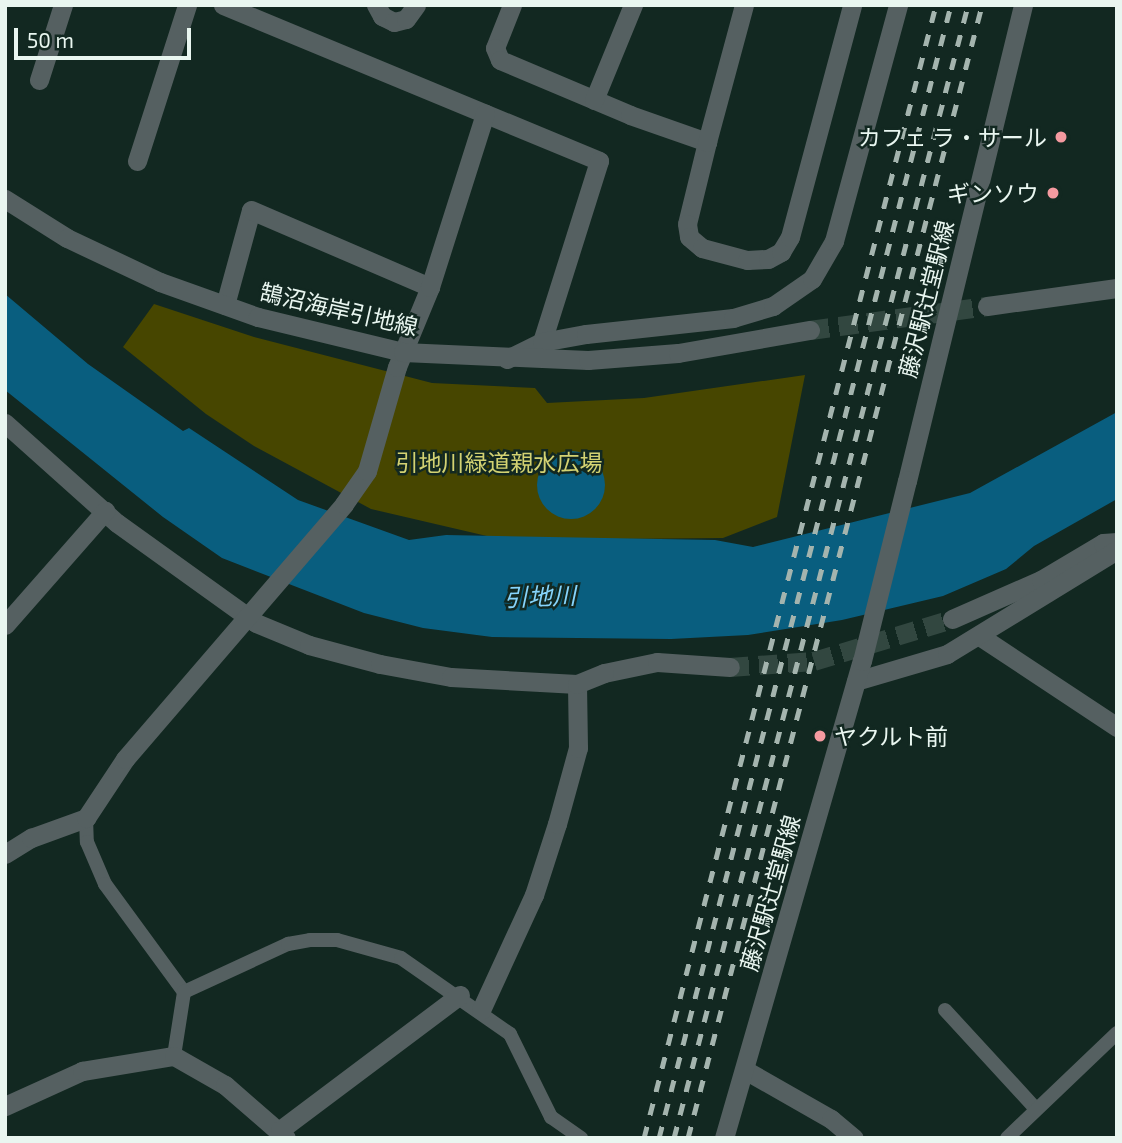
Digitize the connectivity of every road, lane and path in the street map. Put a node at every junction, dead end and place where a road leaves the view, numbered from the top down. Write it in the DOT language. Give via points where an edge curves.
graph roads {
  1 [pos="63,5"];
  2 [pos="187,5"];
  3 [pos="223,5"];
  4 [pos="376,5"];
  5 [pos="416,5"];
  6 [pos="512,5"];
  7 [pos="634,5"];
  8 [pos="744,5"];
  9 [pos="852,5"];
  10 [pos="898,5"];
  11 [pos="1023,5"];
  12 [pos="39,80"];
  13 [pos="594,100"];
  14 [pos="485,114"];
  15 [pos="707,142"];
  16 [pos="137,161"];
  17 [pos="5,199"];
  18 [pos="430,287"];
  19 [pos="1117,288"];
  20 [pos="225,305"];
  21 [pos="987,306"];
  22 [pos="810,330"];
  23 [pos="542,342"];
  24 [pos="403,352"];
  25 [pos="506,359"];
  26 [pos="5,423"];
  27 [pos="105,511"];
  28 [pos="1117,542"];
  29 [pos="1117,550"];
  30 [pos="247,618"];
  31 [pos="952,619"];
  32 [pos="5,625"];
  33 [pos="981,637"];
  34 [pos="730,667"];
  35 [pos="856,681"];
  36 [pos="577,684"];
  37 [pos="1117,727"];
  38 [pos="86,818"];
  39 [pos="5,853"];
  40 [pos="184,992"];
  41 [pos="460,995"];
  42 [pos="481,1010"];
  43 [pos="945,1010"];
  44 [pos="1117,1033"];
  45 [pos="174,1056"];
  46 [pos="745,1070"];
  47 [pos="5,1106"];
  48 [pos="1036,1109"];
  49 [pos="283,1134"];
  50 [pos="581,1138"];
  51 [pos="724,1138"];
  52 [pos="854,1138"];
  53 [pos="1007,1138"];
  1 -- 12 [label="street"];
  2 -- 16 [label="street"];
  3 -- 14 [label="street"];
  4 -- 5 [label="street" via="382,16 394,22 406,19"];
  6 -- 13 [label="street" via="495,48 500,60"];
  7 -- 13 [label="street"];
  8 -- 15 [label="street"];
  9 -- 15 [label="street" via="790,237 782,252 768,259 747,260 702,248 689,237 687,225"];
  10 -- 23 [label="street" via="834,242 811,279 773,306 733,318"];
  11 -- 35 [label="street, 藤沢駅辻堂駅線, bridge"];
  13 -- 15 [label="street"];
  14 -- 18 [label="street"];
  14 -- 23 [label="street" via="599,161"];
  17 -- 20 [label="street, 鵠沼海岸引地線" via="90,249 160,282"];
  18 -- 20 [label="street" via="251,210"];
  18 -- 24 [label="street"];
  19 -- 21 [label="street"];
  20 -- 24 [label="street, 鵠沼海岸引地線"];
  22 -- 25 [label="street, 鵠沼海岸引地線" via="678,354"];
  23 -- 25 [label="street"];
  24 -- 25 [label="street, 鵠沼海岸引地線"];
  24 -- 30 [label="street" via="367,471 344,505"];
  26 -- 27 [label="street"];
  27 -- 30 [label="street"];
  27 -- 32 [label="street"];
  28 -- 31 [label="street" via="1103,543 1041,580"];
  29 -- 33 [label="street"];
  30 -- 36 [label="street" via="309,645 380,664 451,677"];
  30 -- 38 [label="street" via="125,759"];
  33 -- 35 [label="street" via="947,654"];
  33 -- 37 [label="street"];
  34 -- 36 [label="street" via="657,662"];
  35 -- 46 [label="street, 藤沢駅辻堂駅線"];
  36 -- 42 [label="street" via="578,748 557,824 534,895"];
  38 -- 39 [label="street"];
  38 -- 40 [label="lane" via="87,842 105,884"];
  40 -- 41 [label="lane" via="288,944 337,940 401,958"];
  40 -- 45 [label="lane"];
  41 -- 42 [label="lane"];
  41 -- 49 [label="street"];
  42 -- 50 [label="lane" via="510,1034 551,1117"];
  43 -- 48 [label="lane"];
  44 -- 48 [label="lane"];
  45 -- 47 [label="street" via="82,1071"];
  45 -- 49 [label="street" via="225,1085"];
  46 -- 51 [label="street, 藤沢駅辻堂駅線"];
  46 -- 52 [label="street" via="831,1119"];
  48 -- 53 [label="lane"];
}
